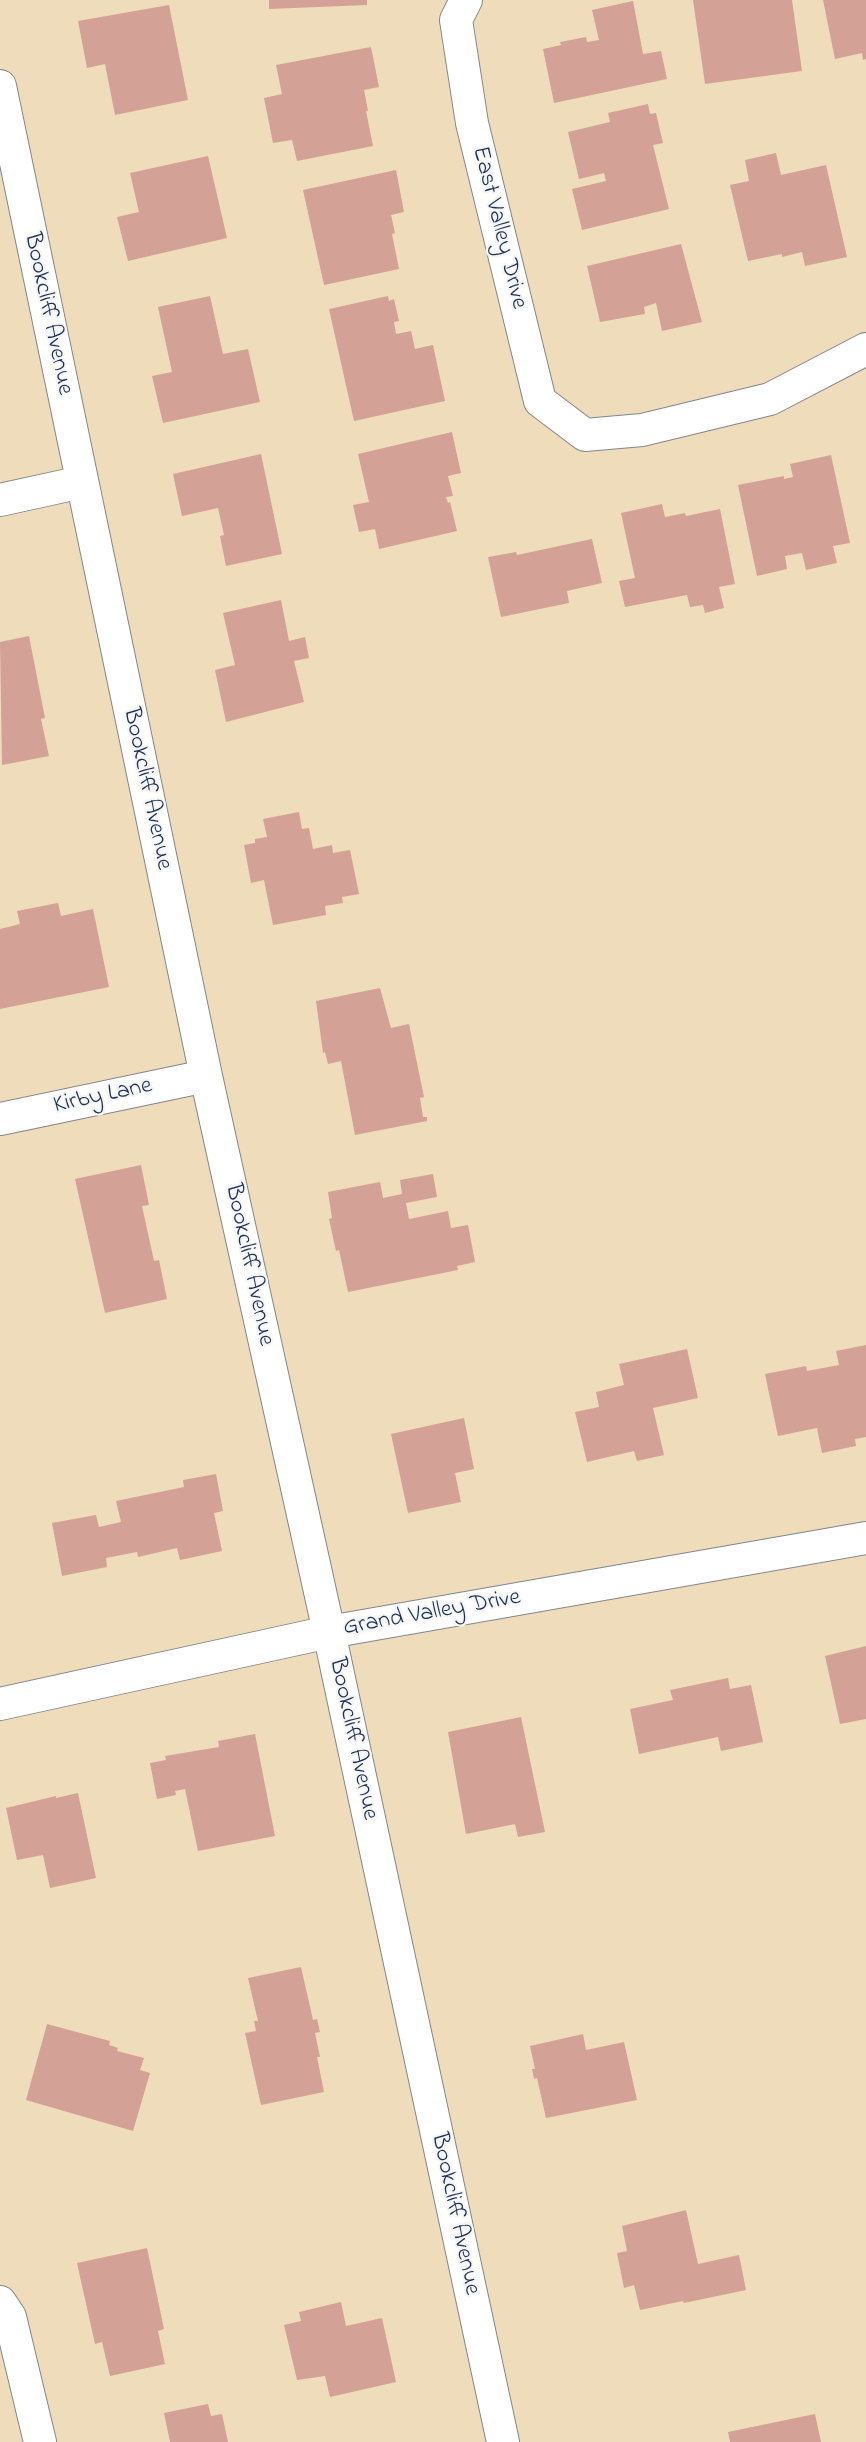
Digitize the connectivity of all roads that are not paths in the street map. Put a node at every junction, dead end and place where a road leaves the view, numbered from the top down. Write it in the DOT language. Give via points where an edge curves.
graph roads {
  1 [pos="466,0"];
  2 [pos="0,86"];
  3 [pos="866,349"];
  4 [pos="82,482"];
  5 [pos="0,500"];
  6 [pos="207,1076"];
  7 [pos="0,1119"];
  8 [pos="866,1538"];
  9 [pos="329,1632"];
  10 [pos="0,1704"];
  11 [pos="0,2302"];
  12 [pos="40,2442"];
  13 [pos="503,2442"];
  1 -- 3 [label="street, East Valley Drive" via="456,20 472,123 540,401 585,435 642,430 770,399"];
  2 -- 4 [label="street, Bookcliff Avenue"];
  4 -- 5 [label="street"];
  4 -- 6 [label="street, Bookcliff Avenue"];
  6 -- 7 [label="street, Kirby Lane"];
  6 -- 9 [label="street, Bookcliff Avenue"];
  8 -- 9 [label="street, Grand Valley Drive"];
  9 -- 10 [label="street, Grand Valley Drive"];
  9 -- 13 [label="street, Bookcliff Avenue"];
  11 -- 12 [label="street" via="10,2317"];
}
